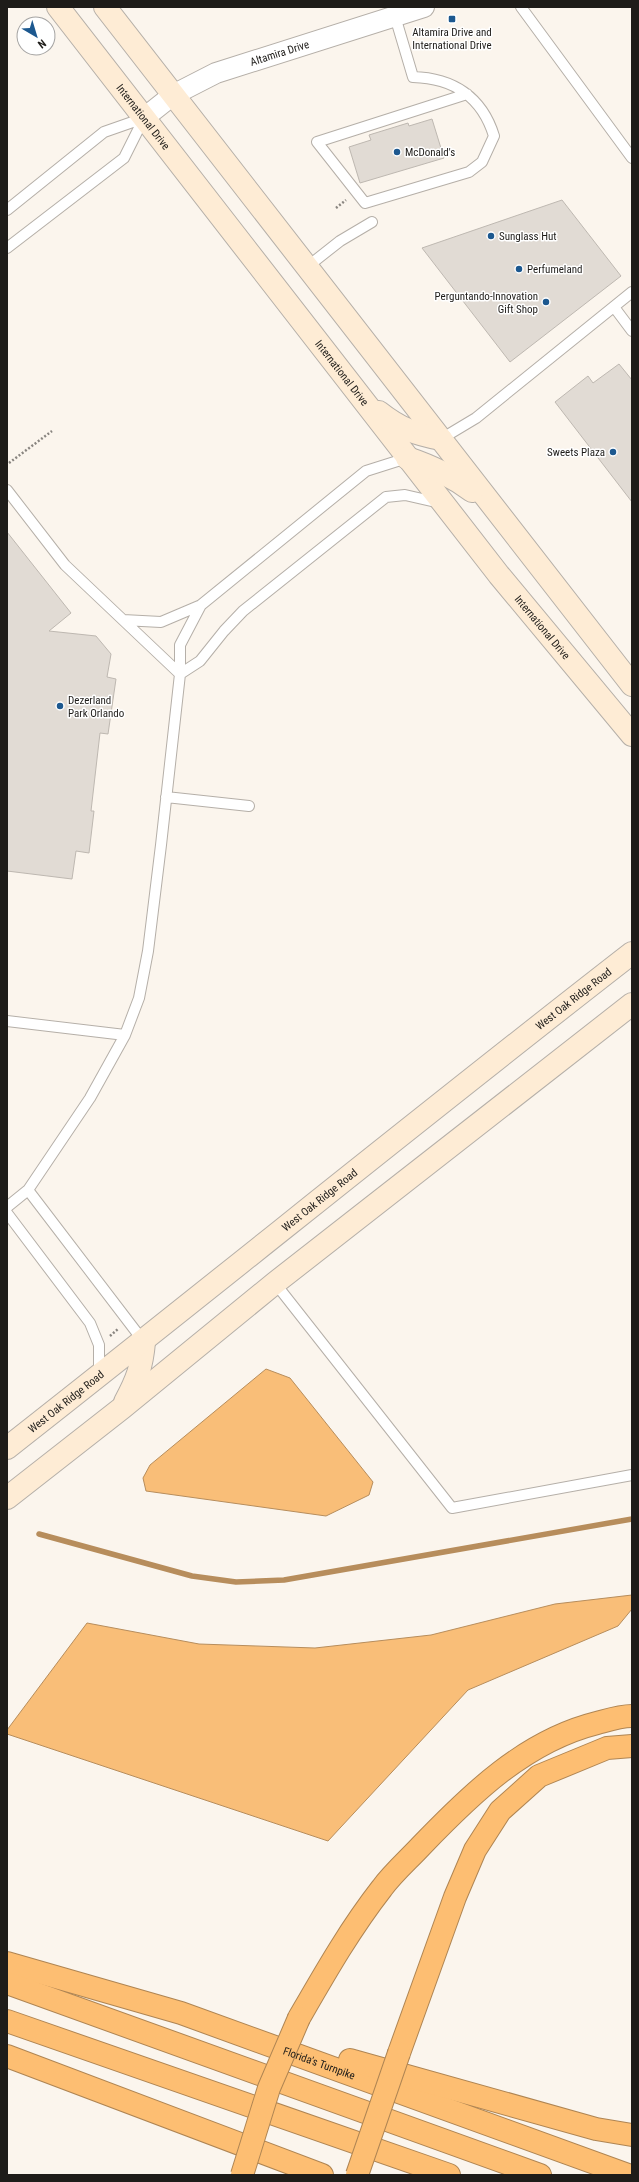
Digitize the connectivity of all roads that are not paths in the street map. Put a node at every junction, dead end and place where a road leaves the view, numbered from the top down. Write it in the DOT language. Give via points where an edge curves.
graph roads {
  1 [pos="58,7"];
  2 [pos="105,7"];
  3 [pos="424,7"];
  4 [pos="521,7"];
  5 [pos="394,12"];
  6 [pos="467,94"];
  7 [pos="173,95"];
  8 [pos="144,118"];
  9 [pos="632,158"];
  10 [pos="7,210"];
  11 [pos="372,222"];
  12 [pos="7,248"];
  13 [pos="306,267"];
  14 [pos="632,292"];
  15 [pos="614,307"];
  16 [pos="632,331"];
  17 [pos="362,400"];
  18 [pos="440,439"];
  19 [pos="407,458"];
  20 [pos="7,490"];
  21 [pos="443,504"];
  22 [pos="490,505"];
  23 [pos="201,606"];
  24 [pos="123,620"];
  25 [pos="180,674"];
  26 [pos="632,685"];
  27 [pos="632,735"];
  28 [pos="166,797"];
  29 [pos="249,806"];
  30 [pos="632,953"];
  31 [pos="632,1004"];
  32 [pos="7,1021"];
  33 [pos="125,1035"];
  34 [pos="28,1190"];
  35 [pos="7,1207"];
  36 [pos="7,1213"];
  37 [pos="275,1283"];
  38 [pos="144,1342"];
  39 [pos="99,1375"];
  40 [pos="122,1408"];
  41 [pos="7,1448"];
  42 [pos="632,1475"];
  43 [pos="7,1498"];
  44 [pos="632,1716"];
  45 [pos="632,1746"];
  46 [pos="7,1963"];
  47 [pos="7,1983"];
  48 [pos="181,2013"];
  49 [pos="7,2021"];
  50 [pos="7,2056"];
  51 [pos="632,2135"];
  52 [pos="242,2175"];
  53 [pos="322,2175"];
  54 [pos="357,2175"];
  55 [pos="449,2175"];
  56 [pos="540,2175"];
  57 [pos="628,2175"];
  1 -- 8 [label="street, International Drive"];
  2 -- 7 [label="street"];
  3 -- 5 [label="street, Altamira Drive"];
  4 -- 9 [label="lane"];
  5 -- 6 [label="lane" via="413,77 444,81"];
  5 -- 7 [label="street, Altamira Drive" via="216,73"];
  6 -- 6 [label="lane" via="385,120 317,142 365,203 469,172 482,162 494,136 489,119"];
  7 -- 8 [label="street, Altamira Drive"];
  7 -- 13 [label="street"];
  8 -- 10 [label="lane" via="104,132"];
  8 -- 12 [label="lane" via="124,158"];
  8 -- 17 [label="street, International Drive"];
  11 -- 13 [label="lane" via="340,241"];
  13 -- 18 [label="street"];
  14 -- 15 [label="lane"];
  15 -- 16 [label="lane"];
  15 -- 18 [label="lane" via="476,418"];
  17 -- 18 [label="street" via="392,422 415,434"];
  17 -- 19 [label="street, International Drive"];
  18 -- 22 [label="street"];
  19 -- 21 [label="street, International Drive"];
  19 -- 22 [label="street" via="435,467 455,478"];
  19 -- 23 [label="lane" via="366,471"];
  20 -- 24 [label="lane" via="65,565"];
  21 -- 25 [label="lane" via="405,495 386,497 243,611 224,630 200,661"];
  21 -- 27 [label="street, International Drive"];
  22 -- 26 [label="street"];
  23 -- 24 [label="lane" via="161,622"];
  23 -- 25 [label="lane" via="180,645"];
  24 -- 25 [label="lane"];
  25 -- 28 [label="lane"];
  28 -- 29 [label="lane"];
  28 -- 33 [label="lane" via="140,998"];
  30 -- 38 [label="street, West Oak Ridge Road" via="468,1081"];
  31 -- 37 [label="street"];
  32 -- 33 [label="lane"];
  33 -- 34 [label="lane" via="90,1098"];
  34 -- 35 [label="lane"];
  34 -- 38 [label="lane"];
  36 -- 39 [label="lane" via="90,1323 99,1345"];
  37 -- 40 [label="street"];
  37 -- 42 [label="lane" via="452,1508"];
  38 -- 39 [label="street, West Oak Ridge Road"];
  38 -- 40 [label="street" via="138,1376"];
  39 -- 41 [label="street, West Oak Ridge Road"];
  40 -- 43 [label="street"];
  44 -- 52 [label="highway, bridge" via="575,1728 524,1754 478,1790 382,1887 337,1951 299,2018 269,2088"];
  45 -- 54 [label="highway, bridge" via="607,1748 539,1776 500,1811 475,1850 455,1897"];
  46 -- 48 [label="highway, Florida's Turnpike"];
  47 -- 56 [label="highway"];
  48 -- 51 [label="highway" via="596,2129"];
  48 -- 57 [label="highway, Florida's Turnpike"];
  49 -- 55 [label="highway"];
  50 -- 53 [label="highway"];
}
